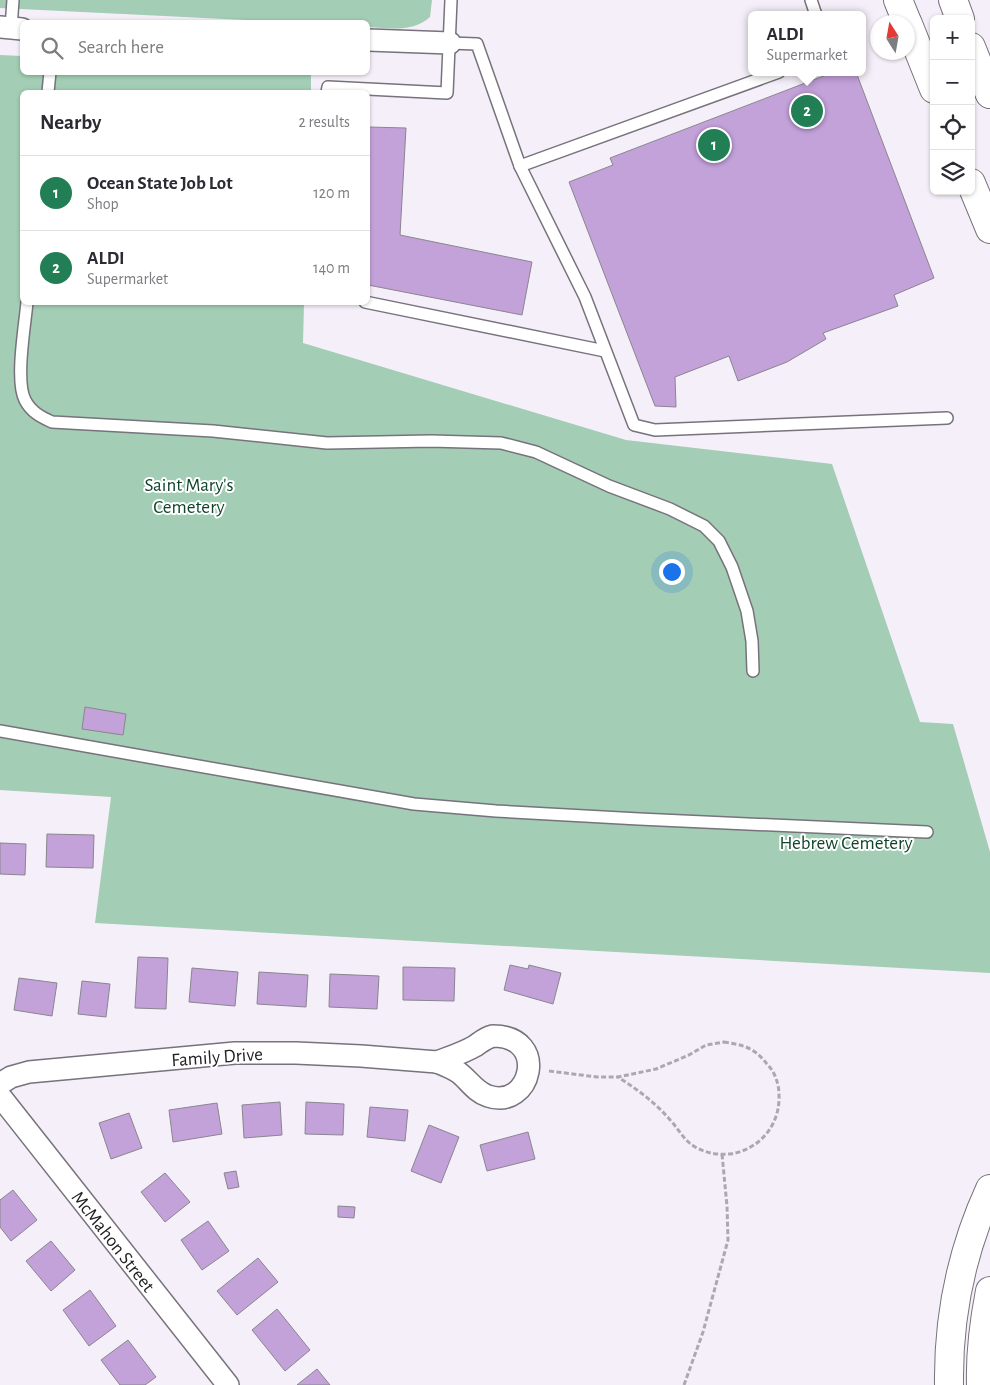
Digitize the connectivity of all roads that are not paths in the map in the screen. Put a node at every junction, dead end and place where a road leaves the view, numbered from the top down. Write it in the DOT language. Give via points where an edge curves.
graph roads {
  1 [pos="13,0"];
  2 [pos="451,0"];
  3 [pos="898,0"];
  4 [pos="953,0"];
  5 [pos="904,15"];
  6 [pos="959,15"];
  7 [pos="11,28"];
  8 [pos="370,40"];
  9 [pos="450,43"];
  10 [pos="915,43"];
  11 [pos="975,57"];
  12 [pos="50,75"];
  13 [pos="768,76"];
  14 [pos="930,80"];
  15 [pos="48,90"];
  16 [pos="327,90"];
  17 [pos="990,93"];
  18 [pos="520,166"];
  19 [pos="975,193"];
  20 [pos="990,230"];
  21 [pos="370,303"];
  22 [pos="26,305"];
  23 [pos="605,351"];
  24 [pos="947,418"];
  25 [pos="753,671"];
  26 [pos="0,731"];
  27 [pos="927,832"];
  28 [pos="437,1062"];
  29 [pos="0,1084"];
  30 [pos="0,1096"];
  31 [pos="990,1189"];
  32 [pos="990,1291"];
  33 [pos="228,1385"];
  34 [pos="949,1385"];
  35 [pos="981,1385"];
  1 -- 7 [label="lane"];
  2 -- 9 [label="lane"];
  3 -- 5 [label="main road"];
  4 -- 6 [label="main road"];
  8 -- 9 [label="street"];
  9 -- 16 [label="lane" via="447,93 328,87"];
  9 -- 18 [label="lane" via="477,44"];
  10 -- 14 [label="main road"];
  11 -- 17 [label="main road"];
  12 -- 15 [label="lane"];
  13 -- 18 [label="lane"];
  18 -- 23 [label="lane" via="585,297"];
  19 -- 20 [label="main road"];
  21 -- 23 [label="lane"];
  22 -- 25 [label="lane" via="21,380 25,400 38,416 52,422 213,431 327,443 501,444 536,452 704,526 719,541 747,611"];
  23 -- 24 [label="lane" via="634,425 655,430"];
  26 -- 27 [label="lane" via="414,804 496,811"];
  28 -- 28 [label="street, Family Drive" via="459,1054 483,1039 503,1036 521,1046 529,1064 524,1084 517,1092 498,1098 478,1092 457,1071"];
  28 -- 29 [label="street, Family Drive" via="296,1053 234,1053 29,1072"];
  30 -- 33 [label="street, McMahon Street"];
  31 -- 34 [label="main road" via="967,1249 956,1296"];
  32 -- 35 [label="main road" via="982,1348"];
}
